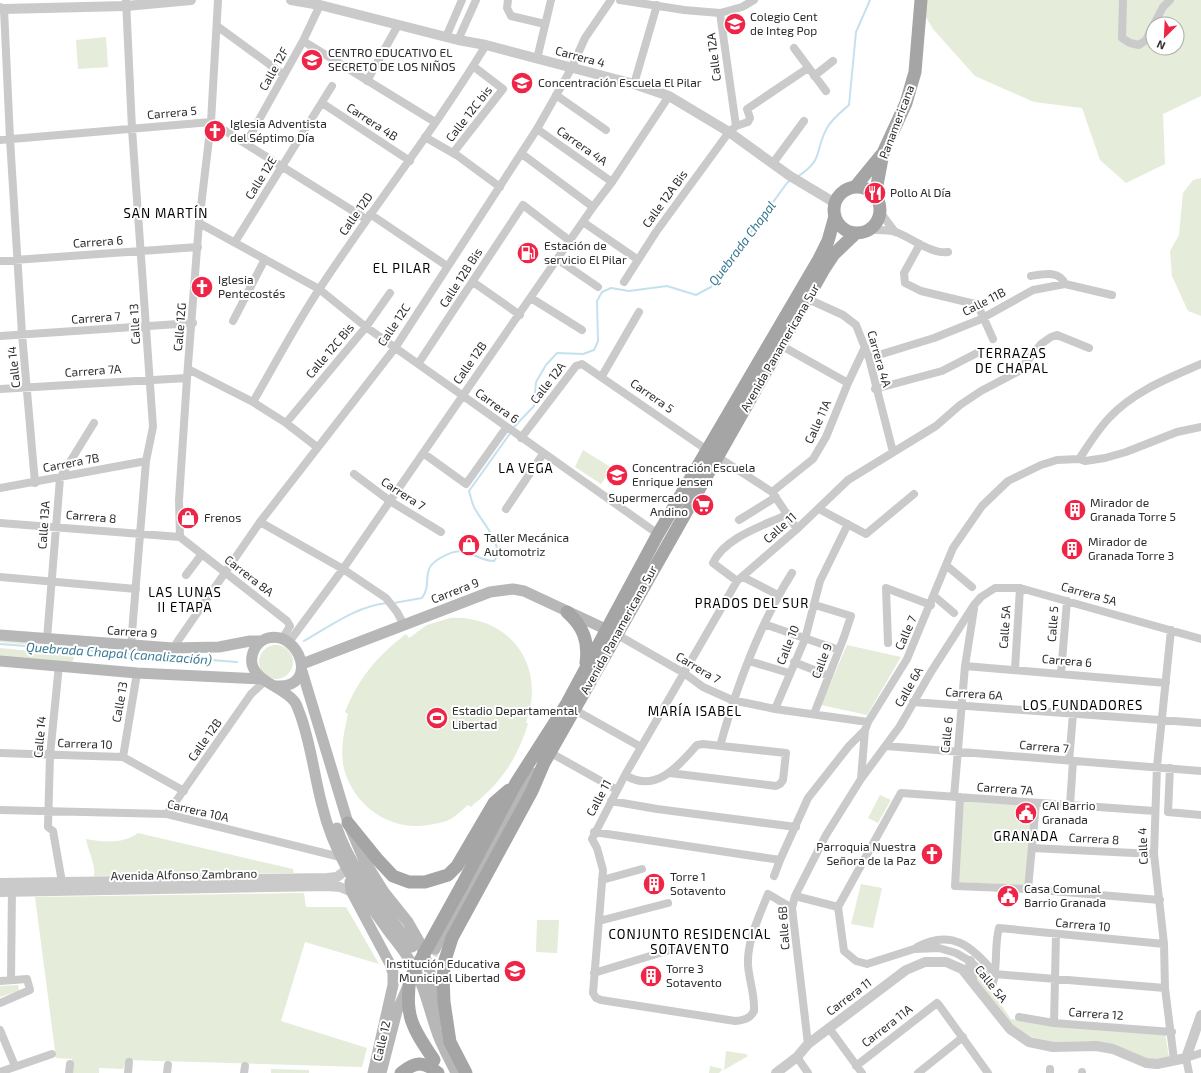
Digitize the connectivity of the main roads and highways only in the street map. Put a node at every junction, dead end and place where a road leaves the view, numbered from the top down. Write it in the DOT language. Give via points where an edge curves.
graph roads {
  1 [pos="921,0"];
  2 [pos="883,153"];
  3 [pos="855,187"];
  4 [pos="875,196"];
  5 [pos="835,216"];
  6 [pos="862,231"];
  7 [pos="713,453"];
  8 [pos="567,612"];
  9 [pos="612,632"];
  10 [pos="0,635"];
  11 [pos="262,641"];
  12 [pos="0,661"];
  13 [pos="302,667"];
  14 [pos="582,674"];
  15 [pos="263,680"];
  16 [pos="276,686"];
  17 [pos="321,736"];
  18 [pos="547,758"];
  19 [pos="516,783"];
  20 [pos="348,823"];
  21 [pos="348,872"];
  22 [pos="412,947"];
  23 [pos="434,949"];
  24 [pos="410,979"];
  25 [pos="401,1015"];
  26 [pos="450,1042"];
  27 [pos="436,1067"];
  28 [pos="372,1073"];
  29 [pos="381,1073"];
  30 [pos="388,1073"];
  31 [pos="401,1073"];
  32 [pos="442,1073"];
  33 [pos="456,1073"];
  34 [pos="466,1073"];
  1 -- 2 [label="main road, Panamericana" via="915,72 906,104"];
  2 -- 3 [label="main road"];
  2 -- 4 [label="main road, Panamericana"];
  3 -- 4 [label="main road" via="866,189"];
  3 -- 5 [label="main road" via="844,191 835,203"];
  4 -- 6 [label="main road" via="880,212 876,222"];
  5 -- 6 [label="main road" via="841,226 851,232"];
  5 -- 7 [label="main road, Avenida Panamericana Sur" via="828,241"];
  6 -- 7 [label="main road, Avenida Panamericana Sur" via="834,254 782,346"];
  7 -- 9 [label="main road, Avenida Panamericana Sur"];
  7 -- 9 [label="main road, Avenida Panamericana Sur" via="658,534"];
  8 -- 9 [label="main road, Carrera 9"];
  8 -- 13 [label="main road, Carrera 9" via="535,595 513,589 490,592"];
  8 -- 14 [label="main road" via="576,619 587,640 588,652"];
  9 -- 14 [label="main road, Avenida Panamericana Sur"];
  9 -- 18 [label="main road, Avenida Panamericana Sur" via="575,710"];
  10 -- 11 [label="main road, Carrera 9" via="173,648 219,647"];
  11 -- 13 [label="main road" via="275,638 285,641 300,655"];
  11 -- 15 [label="main road" via="255,647 252,660 256,672"];
  12 -- 15 [label="main road" via="137,674"];
  13 -- 16 [label="main road" via="300,677 292,685"];
  13 -- 17 [label="main road"];
  14 -- 19 [label="main road, Avenida Panamericana Sur" via="552,729"];
  15 -- 16 [label="main road"];
  16 -- 21 [label="main road" via="295,702 306,732 322,807"];
  17 -- 20 [label="main road"];
  17 -- 22 [label="main road" via="319,756 325,794 340,837 364,881"];
  18 -- 23 [label="main road" via="520,795"];
  18 -- 26 [label="main road, Avenida Panamericana Sur" via="532,791 452,938 443,977"];
  19 -- 20 [label="main road" via="494,803 457,866 448,875 438,879 409,882 393,876"];
  19 -- 24 [label="main road, bridge"];
  20 -- 26 [label="main road" via="364,860 420,943"];
  21 -- 28 [label="main road" via="351,891 393,973 393,985"];
  21 -- 33 [label="main road" via="412,964 422,984 438,1036"];
  24 -- 27 [label="main road, bridge" via="409,1014"];
  24 -- 29 [label="main road, bridge" via="397,1011"];
  25 -- 30 [label="main road, Calle 12"];
  26 -- 34 [label="main road, Avenida Panamericana Sur"];
  27 -- 31 [label="main road" via="411,1065"];
  27 -- 32 [label="main road"];
}
